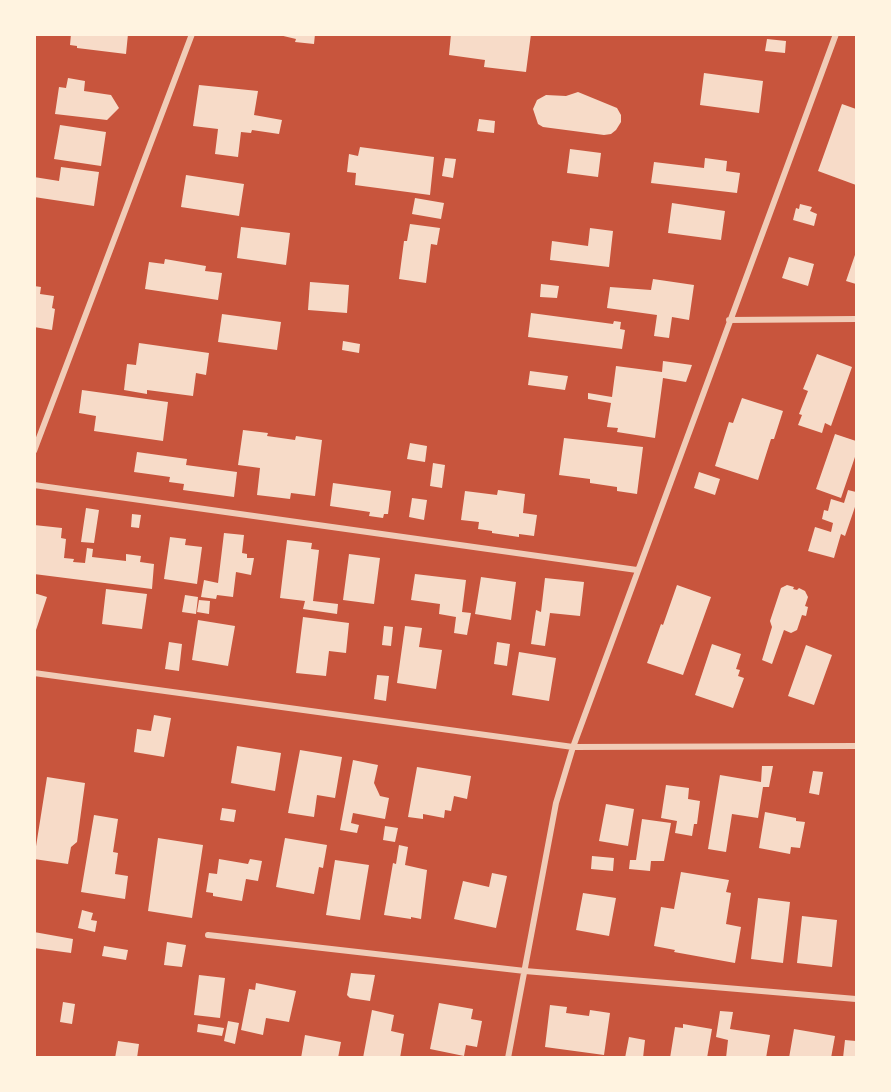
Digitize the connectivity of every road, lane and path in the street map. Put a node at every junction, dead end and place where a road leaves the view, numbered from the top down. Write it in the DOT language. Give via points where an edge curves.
graph roads {
  1 [pos="192,34"];
  2 [pos="836,34"];
  3 [pos="856,319"];
  4 [pos="729,320"];
  5 [pos="34,451"];
  6 [pos="34,485"];
  7 [pos="637,570"];
  8 [pos="34,673"];
  9 [pos="856,746"];
  10 [pos="573,747"];
  11 [pos="208,935"];
  12 [pos="525,971"];
  13 [pos="856,999"];
  14 [pos="508,1058"];
  1 -- 5 [label="street"];
  2 -- 4 [label="street"];
  3 -- 4 [label="street"];
  4 -- 7 [label="street"];
  6 -- 7 [label="street"];
  7 -- 10 [label="street"];
  8 -- 10 [label="street"];
  9 -- 10 [label="street"];
  10 -- 12 [label="street" via="556,803"];
  11 -- 12 [label="street"];
  12 -- 13 [label="street"];
  12 -- 14 [label="street"];
}
